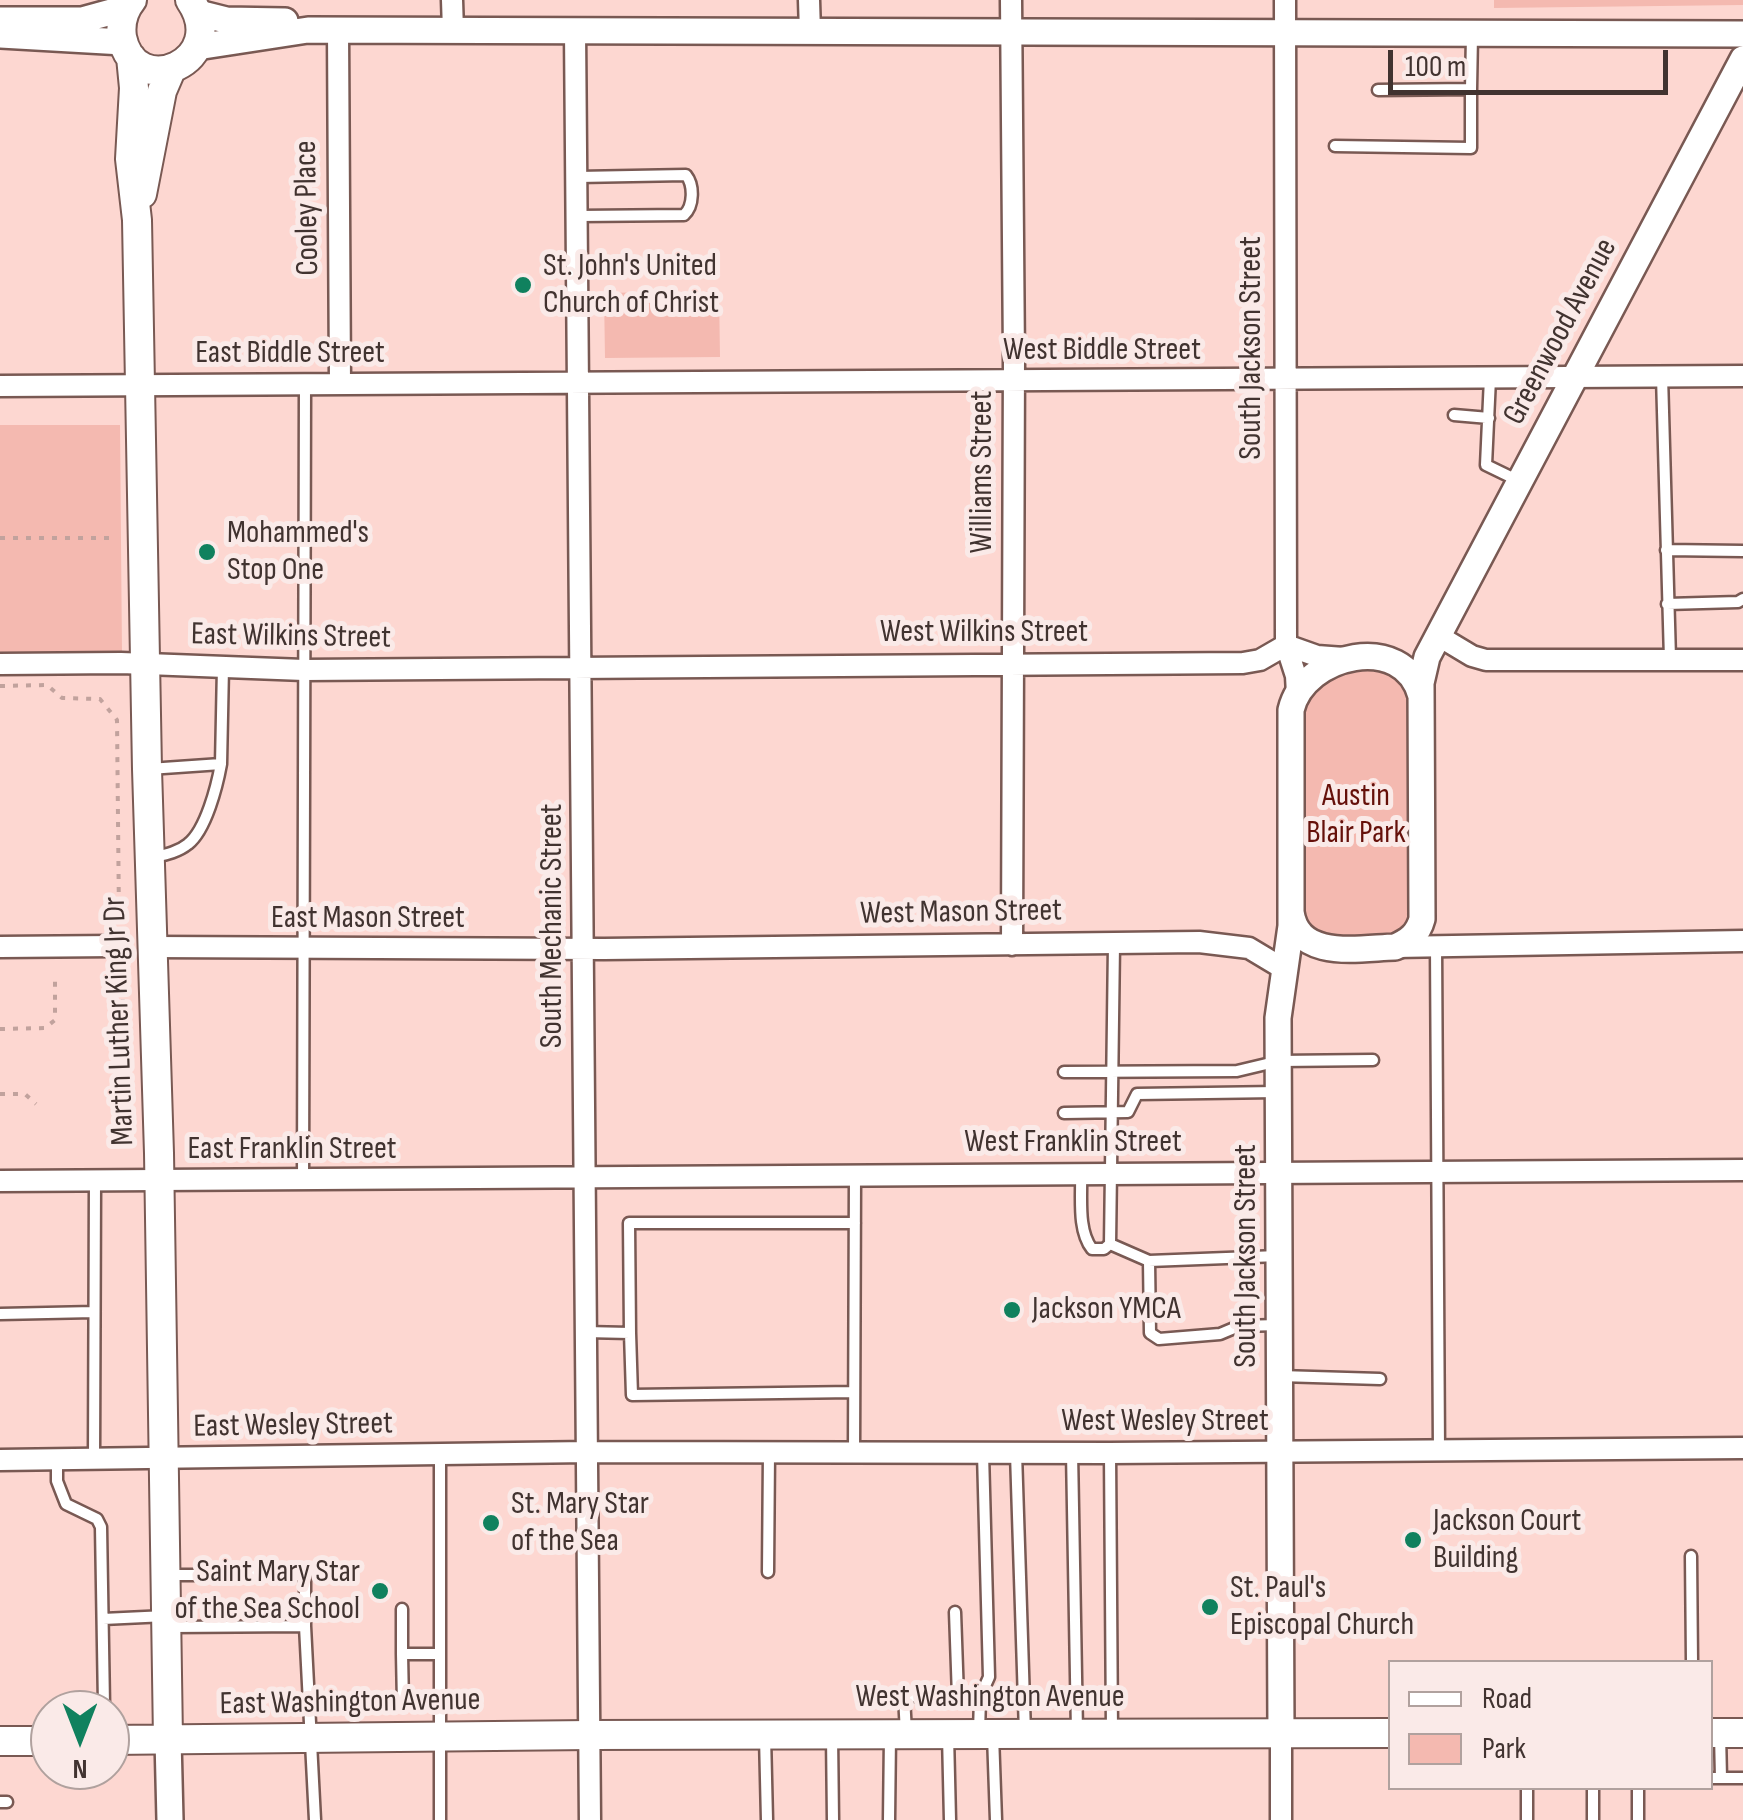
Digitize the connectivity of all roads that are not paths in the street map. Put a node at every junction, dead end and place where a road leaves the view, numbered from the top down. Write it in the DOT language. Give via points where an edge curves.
graph roads {
  1 [pos="452,0"];
  2 [pos="810,0"];
  3 [pos="1011,0"];
  4 [pos="1285,0"];
  5 [pos="129,4"];
  6 [pos="194,6"];
  7 [pos="0,20"];
  8 [pos="308,30"];
  9 [pos="338,31"];
  10 [pos="453,31"];
  11 [pos="575,32"];
  12 [pos="810,33"];
  13 [pos="1012,33"];
  14 [pos="1283,34"];
  15 [pos="1472,34"];
  16 [pos="1743,34"];
  17 [pos="0,36"];
  18 [pos="197,47"];
  19 [pos="127,50"];
  20 [pos="1743,58"];
  21 [pos="171,70"];
  22 [pos="1471,89"];
  23 [pos="1378,90"];
  24 [pos="1334,146"];
  25 [pos="578,176"];
  26 [pos="578,216"];
  27 [pos="137,220"];
  28 [pos="1662,376"];
  29 [pos="1743,376"];
  30 [pos="1574,377"];
  31 [pos="1490,378"];
  32 [pos="1284,380"];
  33 [pos="1014,382"];
  34 [pos="340,384"];
  35 [pos="580,384"];
  36 [pos="141,385"];
  37 [pos="305,385"];
  38 [pos="0,386"];
  39 [pos="1454,415"];
  40 [pos="1489,418"];
  41 [pos="1519,481"];
  42 [pos="1666,550"];
  43 [pos="1743,551"];
  44 [pos="1743,600"];
  45 [pos="1667,604"];
  46 [pos="1437,636"];
  47 [pos="1286,645"];
  48 [pos="1344,658"];
  49 [pos="1380,658"];
  50 [pos="1670,660"];
  51 [pos="1743,660"];
  52 [pos="0,664"];
  53 [pos="146,664"];
  54 [pos="1012,665"];
  55 [pos="223,667"];
  56 [pos="582,668"];
  57 [pos="304,670"];
  58 [pos="1297,694"];
  59 [pos="1421,696"];
  60 [pos="221,764"];
  61 [pos="148,769"];
  62 [pos="150,858"];
  63 [pos="1291,912"];
  64 [pos="1422,920"];
  65 [pos="1743,941"];
  66 [pos="1114,944"];
  67 [pos="1442,944"];
  68 [pos="1012,945"];
  69 [pos="114,946"];
  70 [pos="1395,947"];
  71 [pos="0,948"];
  72 [pos="152,948"];
  73 [pos="304,949"];
  74 [pos="584,949"];
  75 [pos="1326,949"];
  76 [pos="1284,969"];
  77 [pos="1372,1060"];
  78 [pos="1279,1061"];
  79 [pos="1064,1072"];
  80 [pos="1114,1072"];
  81 [pos="1279,1092"];
  82 [pos="1113,1113"];
  83 [pos="1064,1114"];
  84 [pos="1743,1170"];
  85 [pos="1436,1171"];
  86 [pos="1081,1172"];
  87 [pos="1112,1172"];
  88 [pos="1279,1172"];
  89 [pos="855,1174"];
  90 [pos="583,1177"];
  91 [pos="95,1180"];
  92 [pos="160,1180"];
  93 [pos="0,1181"];
  94 [pos="303,1181"];
  95 [pos="854,1222"];
  96 [pos="1110,1244"];
  97 [pos="1279,1256"];
  98 [pos="1149,1262"];
  99 [pos="94,1312"];
  100 [pos="0,1314"];
  101 [pos="1280,1326"];
  102 [pos="585,1332"];
  103 [pos="630,1333"];
  104 [pos="1279,1376"];
  105 [pos="1380,1379"];
  106 [pos="854,1392"];
  107 [pos="1743,1448"];
  108 [pos="1439,1451"];
  109 [pos="588,1452"];
  110 [pos="769,1452"];
  111 [pos="1072,1452"];
  112 [pos="1279,1452"];
  113 [pos="984,1453"];
  114 [pos="1016,1453"];
  115 [pos="1110,1453"];
  116 [pos="440,1454"];
  117 [pos="854,1454"];
  118 [pos="164,1457"];
  119 [pos="0,1460"];
  120 [pos="57,1460"];
  121 [pos="94,1460"];
  122 [pos="1691,1556"];
  123 [pos="768,1572"];
  124 [pos="166,1575"];
  125 [pos="402,1609"];
  126 [pos="955,1612"];
  127 [pos="103,1619"];
  128 [pos="167,1622"];
  129 [pos="305,1626"];
  130 [pos="402,1654"];
  131 [pos="438,1654"];
  132 [pos="1692,1660"];
  133 [pos="104,1690"];
  134 [pos="958,1696"];
  135 [pos="980,1697"];
  136 [pos="402,1704"];
  137 [pos="1112,1732"];
  138 [pos="1076,1733"];
  139 [pos="1281,1733"];
  140 [pos="1388,1733"];
  141 [pos="1725,1733"];
  142 [pos="765,1734"];
  143 [pos="832,1734"];
  144 [pos="898,1734"];
  145 [pos="948,1734"];
  146 [pos="986,1734"];
  147 [pos="1026,1734"];
  148 [pos="590,1735"];
  149 [pos="439,1737"];
  150 [pos="312,1738"];
  151 [pos="130,1740"];
  152 [pos="168,1740"];
  153 [pos="0,1741"];
  154 [pos="30,1741"];
  155 [pos="1716,1778"];
  156 [pos="1743,1778"];
  157 [pos="1526,1790"];
  158 [pos="1593,1790"];
  159 [pos="1638,1790"];
  160 [pos="170,1820"];
  161 [pos="315,1820"];
  162 [pos="440,1820"];
  163 [pos="590,1820"];
  164 [pos="767,1820"];
  165 [pos="833,1820"];
  166 [pos="889,1820"];
  167 [pos="950,1820"];
  168 [pos="996,1820"];
  169 [pos="1281,1820"];
  170 [pos="1527,1820"];
  171 [pos="1594,1820"];
  172 [pos="1638,1820"];
  1 -- 10 [label="street"];
  2 -- 12 [label="street"];
  3 -- 13 [label="street, Williams Street"];
  4 -- 14 [label="street, South Jackson Street"];
  5 -- 7 [label="street" via="82,20"];
  5 -- 19 [label="main road, Martin Luther King Jr Dr" via="121,29"];
  6 -- 8 [label="street" via="226,20 295,21"];
  6 -- 18 [label="main road"];
  8 -- 9 [label="street"];
  8 -- 18 [label="street"];
  9 -- 10 [label="street"];
  9 -- 34 [label="street, Cooley Place"];
  10 -- 11 [label="street"];
  11 -- 12 [label="street"];
  11 -- 25 [label="street, South Mechanic Street"];
  12 -- 13 [label="street"];
  13 -- 14 [label="street"];
  13 -- 33 [label="street, Williams Street"];
  14 -- 15 [label="street"];
  14 -- 32 [label="street, South Jackson Street"];
  15 -- 16 [label="street"];
  15 -- 22 [label="lane"];
  17 -- 19 [label="street"];
  18 -- 21 [label="main road"];
  19 -- 21 [label="main road" via="150,70"];
  19 -- 27 [label="main road, Martin Luther King Jr Dr"];
  20 -- 30 [label="street, Greenwood Avenue"];
  21 -- 27 [label="main road, Martin Luther King Jr Dr"];
  22 -- 23 [label="lane"];
  22 -- 24 [label="lane" via="1471,148"];
  25 -- 26 [label="street, South Mechanic Street"];
  25 -- 26 [label="lane" via="686,175 691,204 684,215"];
  26 -- 35 [label="street, South Mechanic Street"];
  27 -- 36 [label="main road, Martin Luther King Jr Dr"];
  28 -- 29 [label="street, West Biddle Street"];
  28 -- 30 [label="street, West Biddle Street"];
  28 -- 42 [label="lane"];
  30 -- 31 [label="street, West Biddle Street"];
  30 -- 41 [label="street, Greenwood Avenue"];
  31 -- 32 [label="street, West Biddle Street"];
  31 -- 40 [label="lane"];
  32 -- 33 [label="street, West Biddle Street"];
  32 -- 47 [label="street, South Jackson Street"];
  33 -- 35 [label="street, West Biddle Street"];
  33 -- 54 [label="street, Williams Street"];
  34 -- 35 [label="street, East Biddle Street"];
  34 -- 37 [label="street, East Biddle Street"];
  35 -- 56 [label="street, South Mechanic Street"];
  36 -- 37 [label="street, East Biddle Street"];
  36 -- 38 [label="street, East Biddle Street"];
  36 -- 53 [label="main road, Martin Luther King Jr Dr"];
  37 -- 57 [label="lane"];
  39 -- 40 [label="lane"];
  40 -- 41 [label="lane" via="1486,466"];
  41 -- 46 [label="street, Greenwood Avenue"];
  42 -- 43 [label="lane"];
  42 -- 45 [label="lane"];
  44 -- 45 [label="lane"];
  45 -- 50 [label="lane"];
  46 -- 49 [label="street" via="1412,654"];
  46 -- 50 [label="street" via="1486,660"];
  46 -- 59 [label="street, Greenwood Avenue"];
  47 -- 48 [label="street"];
  47 -- 54 [label="street, West Wilkins Street" via="1243,663"];
  47 -- 58 [label="street, South Jackson Street"];
  48 -- 49 [label="street"];
  48 -- 58 [label="street" via="1314,673"];
  49 -- 59 [label="street" via="1411,674"];
  50 -- 51 [label="street"];
  52 -- 53 [label="street, East Wilkins Street"];
  53 -- 55 [label="street, East Wilkins Street"];
  53 -- 61 [label="main road, Martin Luther King Jr Dr"];
  54 -- 56 [label="street, West Wilkins Street"];
  54 -- 68 [label="street, Williams Street"];
  55 -- 57 [label="street, East Wilkins Street"];
  55 -- 60 [label="lane"];
  56 -- 57 [label="street, East Wilkins Street"];
  56 -- 74 [label="street, South Mechanic Street"];
  57 -- 73 [label="lane"];
  58 -- 63 [label="street, South Jackson Street" via="1290,721"];
  59 -- 64 [label="street, Greenwood Avenue"];
  60 -- 61 [label="lane"];
  60 -- 62 [label="lane" via="213,800 192,842"];
  61 -- 62 [label="main road, Martin Luther King Jr Dr"];
  62 -- 72 [label="main road, Martin Luther King Jr Dr"];
  63 -- 75 [label="street" via="1304,938"];
  63 -- 76 [label="street, South Jackson Street"];
  64 -- 67 [label="street"];
  64 -- 70 [label="street"];
  65 -- 67 [label="street"];
  66 -- 68 [label="street, West Mason Street"];
  66 -- 76 [label="street, West Mason Street" via="1230,944 1260,952"];
  66 -- 80 [label="lane"];
  67 -- 70 [label="street"];
  67 -- 85 [label="lane"];
  68 -- 74 [label="street, West Mason Street"];
  69 -- 71 [label="street"];
  70 -- 75 [label="street"];
  72 -- 73 [label="street, East Mason Street"];
  72 -- 92 [label="main road, Martin Luther King Jr Dr"];
  73 -- 74 [label="street, East Mason Street"];
  73 -- 94 [label="lane"];
  74 -- 90 [label="street, South Mechanic Street"];
  75 -- 76 [label="street" via="1300,955"];
  76 -- 78 [label="street, South Jackson Street"];
  77 -- 78 [label="lane"];
  78 -- 80 [label="lane" via="1237,1070"];
  78 -- 81 [label="street, South Jackson Street"];
  79 -- 80 [label="lane"];
  80 -- 82 [label="lane"];
  81 -- 82 [label="lane" via="1137,1094 1128,1112"];
  81 -- 88 [label="street, South Jackson Street"];
  82 -- 83 [label="lane"];
  82 -- 87 [label="lane"];
  84 -- 85 [label="street, West Franklin Street"];
  85 -- 88 [label="street, West Franklin Street"];
  85 -- 108 [label="lane"];
  86 -- 87 [label="street, West Franklin Street"];
  86 -- 89 [label="street, West Franklin Street"];
  86 -- 96 [label="lane" via="1087,1244"];
  87 -- 88 [label="street, West Franklin Street"];
  87 -- 96 [label="lane"];
  88 -- 97 [label="street, South Jackson Street"];
  89 -- 90 [label="street, West Franklin Street"];
  89 -- 95 [label="lane"];
  90 -- 94 [label="street, East Franklin Street"];
  90 -- 102 [label="street, South Mechanic Street"];
  91 -- 92 [label="street, East Franklin Street"];
  91 -- 93 [label="street, East Franklin Street"];
  91 -- 99 [label="lane"];
  92 -- 94 [label="street, East Franklin Street"];
  92 -- 118 [label="main road, Martin Luther King Jr Dr"];
  95 -- 103 [label="lane" via="629,1223"];
  95 -- 106 [label="lane"];
  96 -- 98 [label="lane"];
  97 -- 98 [label="lane"];
  97 -- 101 [label="street, South Jackson Street"];
  98 -- 101 [label="lane" via="1150,1332 1158,1339"];
  99 -- 100 [label="lane"];
  99 -- 121 [label="lane"];
  101 -- 104 [label="street, South Jackson Street"];
  102 -- 103 [label="lane"];
  102 -- 109 [label="street, South Mechanic Street"];
  103 -- 106 [label="lane" via="632,1396"];
  104 -- 105 [label="lane"];
  104 -- 112 [label="street, South Jackson Street"];
  106 -- 117 [label="lane"];
  107 -- 108 [label="street, West Wesley Street"];
  108 -- 112 [label="street, West Wesley Street"];
  109 -- 110 [label="street, West Wesley Street"];
  109 -- 116 [label="street, East Wesley Street"];
  109 -- 148 [label="street, South Mechanic Street"];
  110 -- 117 [label="street, West Wesley Street"];
  110 -- 123 [label="lane"];
  111 -- 114 [label="street, West Wesley Street"];
  111 -- 115 [label="street, West Wesley Street"];
  111 -- 138 [label="lane"];
  112 -- 115 [label="street, West Wesley Street"];
  112 -- 139 [label="street, South Jackson Street"];
  113 -- 114 [label="street, West Wesley Street"];
  113 -- 117 [label="street, West Wesley Street"];
  113 -- 135 [label="lane" via="989,1677"];
  114 -- 147 [label="lane"];
  115 -- 137 [label="lane"];
  116 -- 118 [label="street, East Wesley Street"];
  116 -- 131 [label="lane"];
  118 -- 121 [label="street, East Wesley Street"];
  118 -- 124 [label="main road, Martin Luther King Jr Dr"];
  119 -- 120 [label="street, East Wesley Street"];
  120 -- 121 [label="street, East Wesley Street"];
  120 -- 127 [label="lane" via="56,1482 66,1504 101,1527"];
  122 -- 132 [label="lane"];
  124 -- 128 [label="main road, Martin Luther King Jr Dr"];
  124 -- 129 [label="lane" via="305,1575"];
  125 -- 130 [label="lane"];
  126 -- 134 [label="lane"];
  127 -- 128 [label="lane"];
  127 -- 133 [label="lane"];
  128 -- 129 [label="lane"];
  128 -- 152 [label="main road, Martin Luther King Jr Dr"];
  129 -- 150 [label="lane"];
  130 -- 131 [label="lane"];
  130 -- 136 [label="lane"];
  131 -- 149 [label="lane"];
  134 -- 135 [label="lane"];
  134 -- 144 [label="lane" via="904,1696"];
  135 -- 146 [label="lane"];
  137 -- 138 [label="main road, West Washington Avenue"];
  137 -- 139 [label="main road, West Washington Avenue"];
  138 -- 147 [label="main road, West Washington Avenue"];
  139 -- 140 [label="main road, West Washington Avenue"];
  139 -- 169 [label="street, South Jackson Street"];
  141 -- 155 [label="lane"];
  142 -- 143 [label="main road, West Washington Avenue"];
  142 -- 148 [label="main road, West Washington Avenue"];
  142 -- 164 [label="lane"];
  143 -- 144 [label="main road, West Washington Avenue"];
  143 -- 165 [label="lane"];
  144 -- 145 [label="main road, West Washington Avenue"];
  144 -- 166 [label="lane"];
  145 -- 146 [label="main road, West Washington Avenue"];
  145 -- 167 [label="lane"];
  146 -- 147 [label="main road, West Washington Avenue"];
  146 -- 168 [label="lane"];
  148 -- 149 [label="main road, East Washington Avenue"];
  148 -- 163 [label="street, South Mechanic Street"];
  149 -- 150 [label="main road, East Washington Avenue"];
  149 -- 162 [label="lane"];
  150 -- 152 [label="main road, East Washington Avenue"];
  150 -- 161 [label="lane"];
  151 -- 152 [label="main road, East Washington Avenue"];
  152 -- 160 [label="street, Martin Luther King Jr Dr"];
  153 -- 154 [label="main road"];
  155 -- 156 [label="lane"];
  157 -- 170 [label="lane"];
  158 -- 171 [label="lane"];
  159 -- 172 [label="lane"];
}
